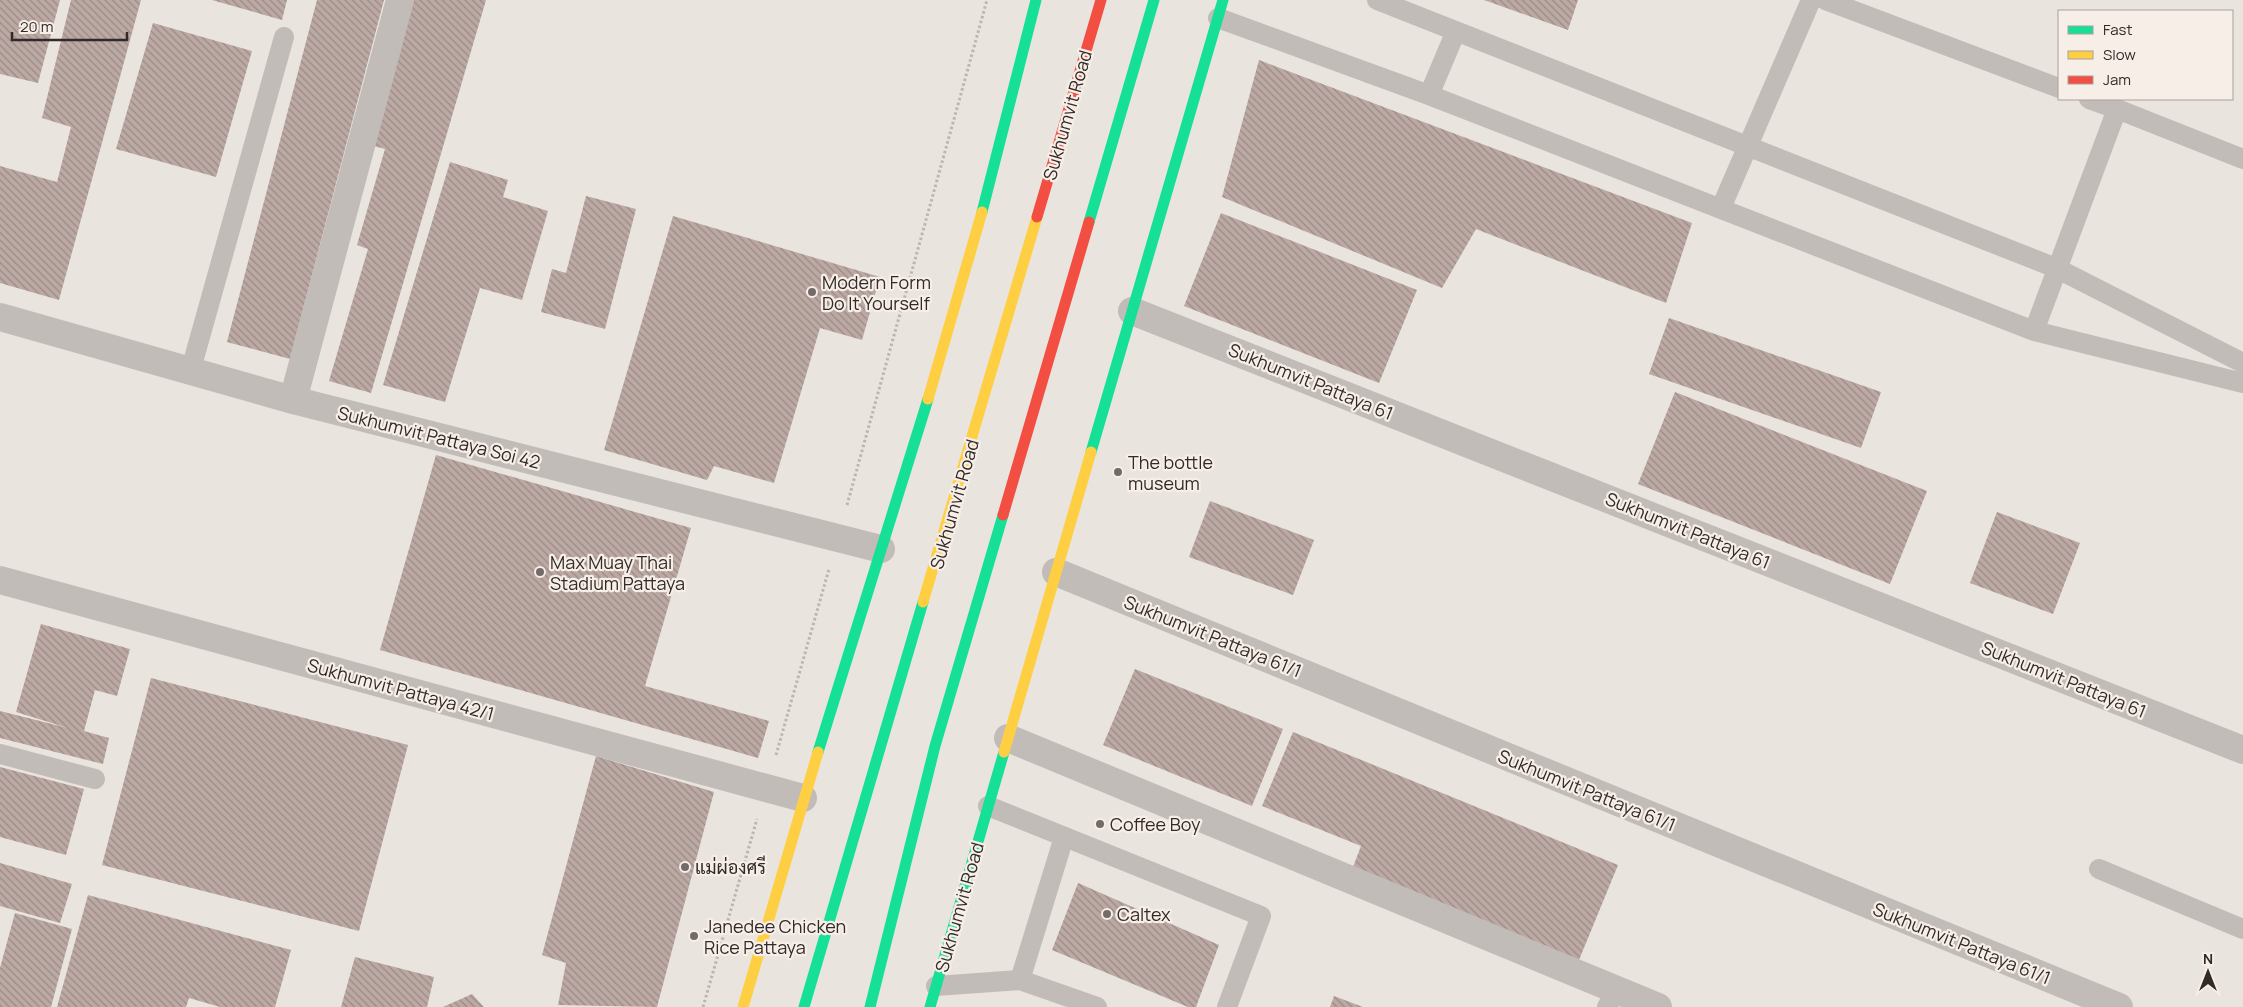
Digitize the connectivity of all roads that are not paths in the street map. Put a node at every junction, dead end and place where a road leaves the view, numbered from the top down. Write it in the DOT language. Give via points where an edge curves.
graph roads {
  1 [pos="400,0"];
  2 [pos="1036,0"];
  3 [pos="1101,0"];
  4 [pos="1154,0"];
  5 [pos="1377,0"];
  6 [pos="1811,0"];
  7 [pos="1826,0"];
  8 [pos="1220,9"];
  9 [pos="1456,31"];
  10 [pos="284,37"];
  11 [pos="2058,88"];
  12 [pos="1428,95"];
  13 [pos="2092,100"];
  14 [pos="2117,109"];
  15 [pos="1748,146"];
  16 [pos="2243,159"];
  17 [pos="1722,208"];
  18 [pos="2056,268"];
  19 [pos="1132,310"];
  20 [pos="0,317"];
  21 [pos="2034,331"];
  22 [pos="2243,363"];
  23 [pos="191,369"];
  24 [pos="2243,383"];
  25 [pos="293,400"];
  26 [pos="880,549"];
  27 [pos="1056,572"];
  28 [pos="0,580"];
  29 [pos="1008,738"];
  30 [pos="2243,750"];
  31 [pos="0,754"];
  32 [pos="96,779"];
  33 [pos="803,798"];
  34 [pos="988,806"];
  35 [pos="1064,837"];
  36 [pos="2099,868"];
  37 [pos="2243,929"];
  38 [pos="1020,980"];
  39 [pos="936,986"];
  40 [pos="1611,998"];
  41 [pos="743,1007"];
  42 [pos="804,1007"];
  43 [pos="870,1007"];
  44 [pos="930,1007"];
  45 [pos="1096,1007"];
  46 [pos="1227,1007"];
  47 [pos="1658,1007"];
  48 [pos="2119,1007"];
  1 -- 25 [label="street"];
  2 -- 26 [label="highway" via="979,224 902,487"];
  3 -- 42 [label="highway, Sukhumvit Road"];
  4 -- 43 [label="highway" via="934,746"];
  5 -- 9 [label="lane"];
  6 -- 15 [label="lane"];
  7 -- 11 [label="lane"];
  8 -- 12 [label="lane"];
  8 -- 19 [label="highway, Sukhumvit Road"];
  9 -- 12 [label="lane"];
  9 -- 15 [label="lane"];
  10 -- 23 [label="lane"];
  12 -- 17 [label="lane"];
  13 -- 14 [label="lane"];
  14 -- 16 [label="lane"];
  14 -- 18 [label="lane"];
  15 -- 17 [label="lane"];
  15 -- 18 [label="lane"];
  17 -- 21 [label="lane"];
  18 -- 21 [label="lane"];
  18 -- 22 [label="lane"];
  19 -- 27 [label="highway, Sukhumvit Road"];
  19 -- 30 [label="street, Sukhumvit Pattaya 61"];
  20 -- 23 [label="street, Sukhumvit Pattaya Soi 42"];
  21 -- 24 [label="lane"];
  23 -- 25 [label="street, Sukhumvit Pattaya Soi 42"];
  25 -- 26 [label="street, Sukhumvit Pattaya Soi 42"];
  26 -- 33 [label="highway"];
  27 -- 29 [label="highway, Sukhumvit Road"];
  27 -- 48 [label="street, Sukhumvit Pattaya 61/1"];
  28 -- 33 [label="street, Sukhumvit Pattaya 42/1"];
  29 -- 34 [label="highway, Sukhumvit Road"];
  29 -- 40 [label="street"];
  31 -- 32 [label="lane"];
  33 -- 41 [label="highway"];
  34 -- 35 [label="lane"];
  34 -- 39 [label="highway, Sukhumvit Road"];
  35 -- 38 [label="lane"];
  35 -- 46 [label="lane" via="1261,916"];
  36 -- 37 [label="lane"];
  38 -- 39 [label="lane"];
  38 -- 45 [label="lane"];
  39 -- 44 [label="highway, Sukhumvit Road"];
  40 -- 47 [label="street"];
}
